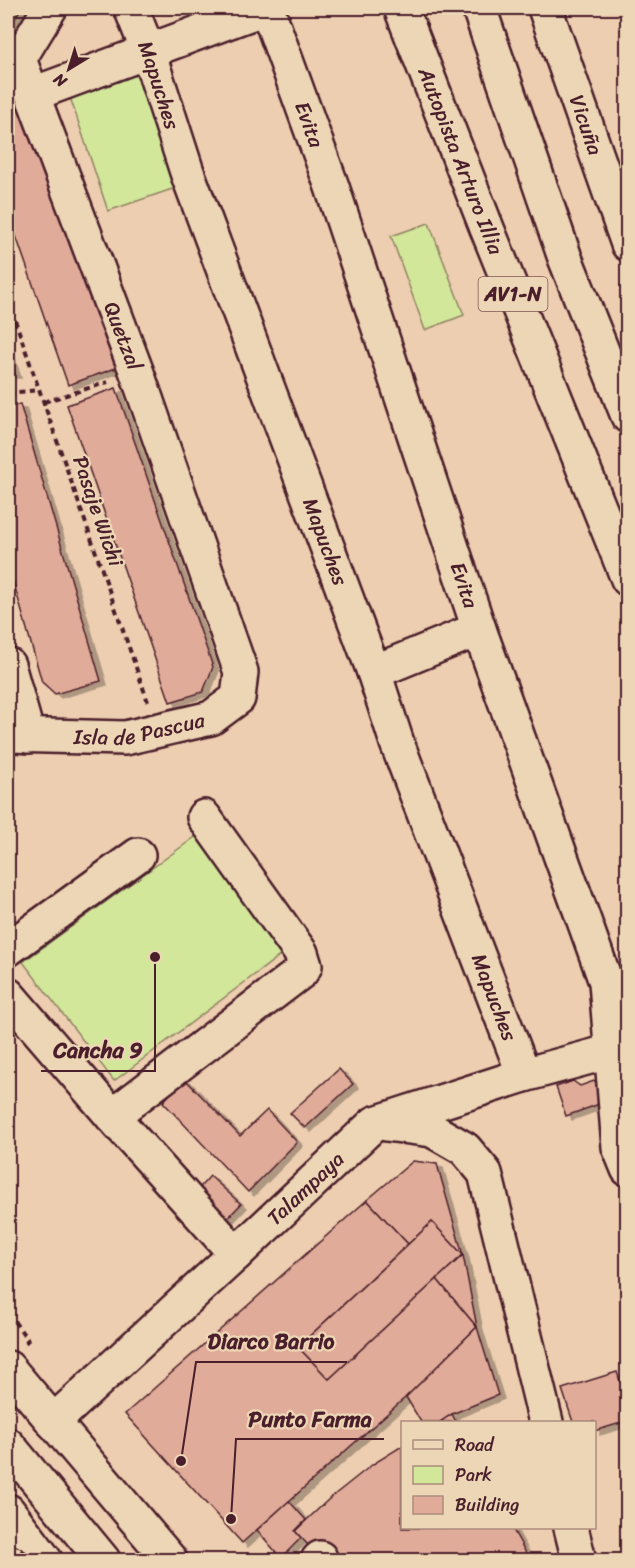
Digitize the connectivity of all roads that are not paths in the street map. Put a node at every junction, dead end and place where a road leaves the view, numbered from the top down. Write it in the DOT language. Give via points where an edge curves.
graph roads {
  1 [pos="51,8"];
  2 [pos="131,8"];
  3 [pos="266,8"];
  4 [pos="401,8"];
  5 [pos="479,8"];
  6 [pos="545,8"];
  7 [pos="148,51"];
  8 [pos="13,60"];
  9 [pos="33,94"];
  10 [pos="627,243"];
  11 [pos="627,416"];
  12 [pos="627,579"];
  13 [pos="479,629"];
  14 [pos="8,665"];
  15 [pos="241,672"];
  16 [pos="374,672"];
  17 [pos="18,736"];
  18 [pos="204,817"];
  19 [pos="138,855"];
  20 [pos="8,949"];
  21 [pos="8,995"];
  22 [pos="612,1051"];
  23 [pos="524,1075"];
  24 [pos="112,1116"];
  25 [pos="375,1123"];
  26 [pos="627,1169"];
  27 [pos="236,1254"];
  28 [pos="14,1357"];
  29 [pos="546,1421"];
  30 [pos="53,1422"];
  31 [pos="8,1445"];
  32 [pos="8,1511"];
  33 [pos="571,1529"];
  34 [pos="45,1560"];
  35 [pos="103,1560"];
  36 [pos="170,1560"];
  37 [pos="579,1560"];
  1 -- 8 [label="main road, Quetzal"];
  2 -- 7 [label="main road, Mapuches"];
  3 -- 7 [label="main road"];
  3 -- 13 [label="main road, Evita" via="331,184"];
  4 -- 12 [label="main road, Autopista Arturo Illia / AV1-N"];
  5 -- 11 [label="main road, AV1-N" via="565,258"];
  6 -- 10 [label="main road, Vicuña"];
  7 -- 9 [label="main road"];
  7 -- 16 [label="main road, Mapuches" via="188,172"];
  8 -- 9 [label="main road, Quetzal"];
  9 -- 15 [label="main road, Quetzal" via="137,372"];
  13 -- 16 [label="main road"];
  13 -- 22 [label="main road, Evita" via="606,982"];
  14 -- 17 [label="main road"];
  15 -- 17 [label="main road, Isla de Pascua" via="238,698 212,718 125,738"];
  16 -- 23 [label="main road, Mapuches" via="397,743"];
  18 -- 24 [label="main road" via="301,953 305,966"];
  19 -- 20 [label="main road"];
  21 -- 24 [label="main road"];
  22 -- 23 [label="main road, Talampaya"];
  22 -- 26 [label="main road, Evita" via="620,1147"];
  23 -- 25 [label="main road, Talampaya"];
  24 -- 27 [label="main road"];
  25 -- 27 [label="main road, Talampaya"];
  25 -- 29 [label="main road" via="432,1130 465,1149 485,1173"];
  27 -- 30 [label="main road, Talampaya"];
  28 -- 30 [label="main road"];
  30 -- 36 [label="main road"];
  31 -- 35 [label="main road"];
  32 -- 34 [label="main road"];
  33 -- 37 [label="main road"];
}
